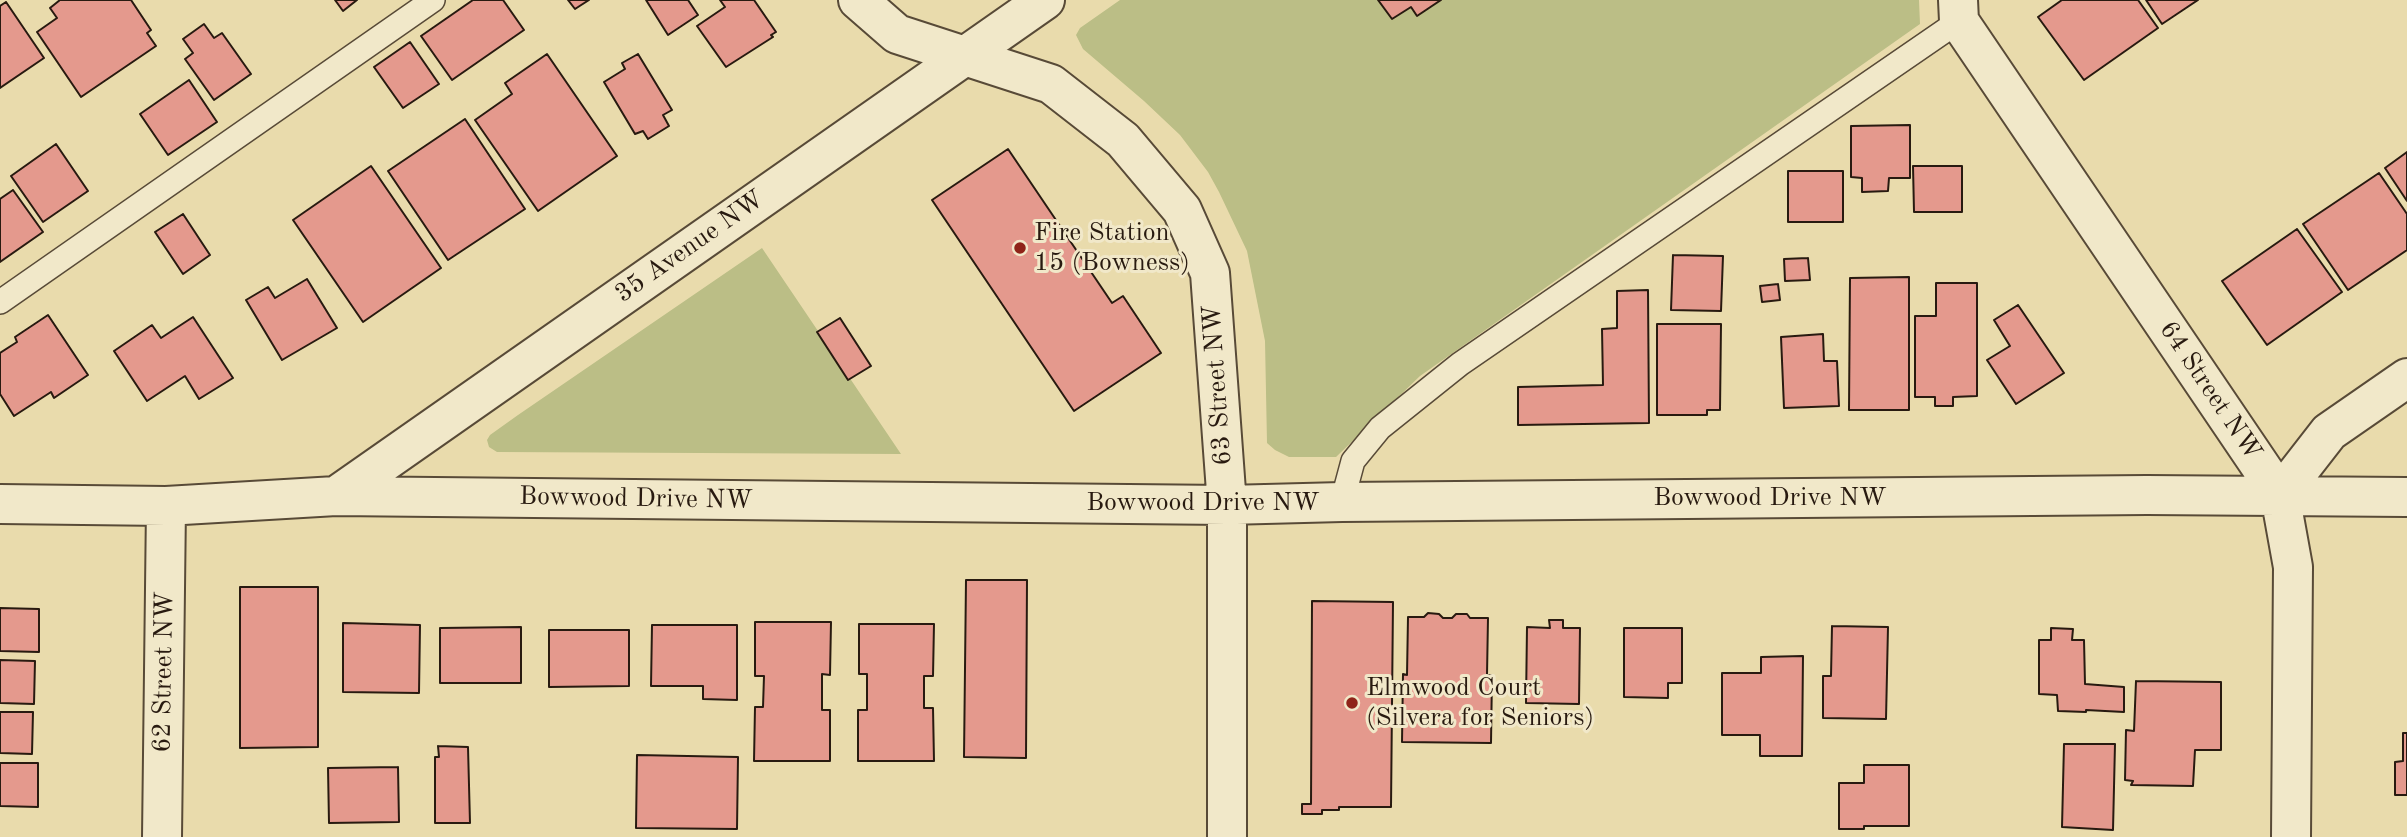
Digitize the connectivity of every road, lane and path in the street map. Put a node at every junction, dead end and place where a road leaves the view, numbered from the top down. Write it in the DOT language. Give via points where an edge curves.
graph roads {
  1 [pos="433,0"];
  2 [pos="858,0"];
  3 [pos="1045,0"];
  4 [pos="1958,10"];
  5 [pos="962,57"];
  6 [pos="0,302"];
  7 [pos="2407,378"];
  8 [pos="2280,495"];
  9 [pos="337,496"];
  10 [pos="2407,497"];
  11 [pos="1342,502"];
  12 [pos="0,504"];
  13 [pos="1227,505"];
  14 [pos="166,506"];
  15 [pos="162,837"];
  16 [pos="1227,837"];
  17 [pos="2291,837"];
  1 -- 6 [label="lane"];
  2 -- 5 [label="street, 63 Street NW" via="897,34"];
  3 -- 5 [label="street, 35 Avenue NW"];
  4 -- 8 [label="street, 64 Street NW"];
  4 -- 11 [label="lane" via="1460,364 1380,428 1353,461"];
  5 -- 9 [label="street, 35 Avenue NW"];
  5 -- 13 [label="street, 63 Street NW" via="1051,84 1123,140 1181,210 1210,273"];
  7 -- 8 [label="street" via="2329,432"];
  8 -- 10 [label="street, Bowwood Drive NW"];
  8 -- 11 [label="street, Bowwood Drive NW"];
  8 -- 17 [label="street, 64 Street NW" via="2293,567"];
  9 -- 13 [label="street, Bowwood Drive NW"];
  9 -- 14 [label="street, Bowwood Drive NW"];
  11 -- 13 [label="street, Bowwood Drive NW"];
  12 -- 14 [label="street, Bowwood Drive NW"];
  13 -- 16 [label="street, 63 Street NW"];
  14 -- 15 [label="street, 62 Street NW"];
}
